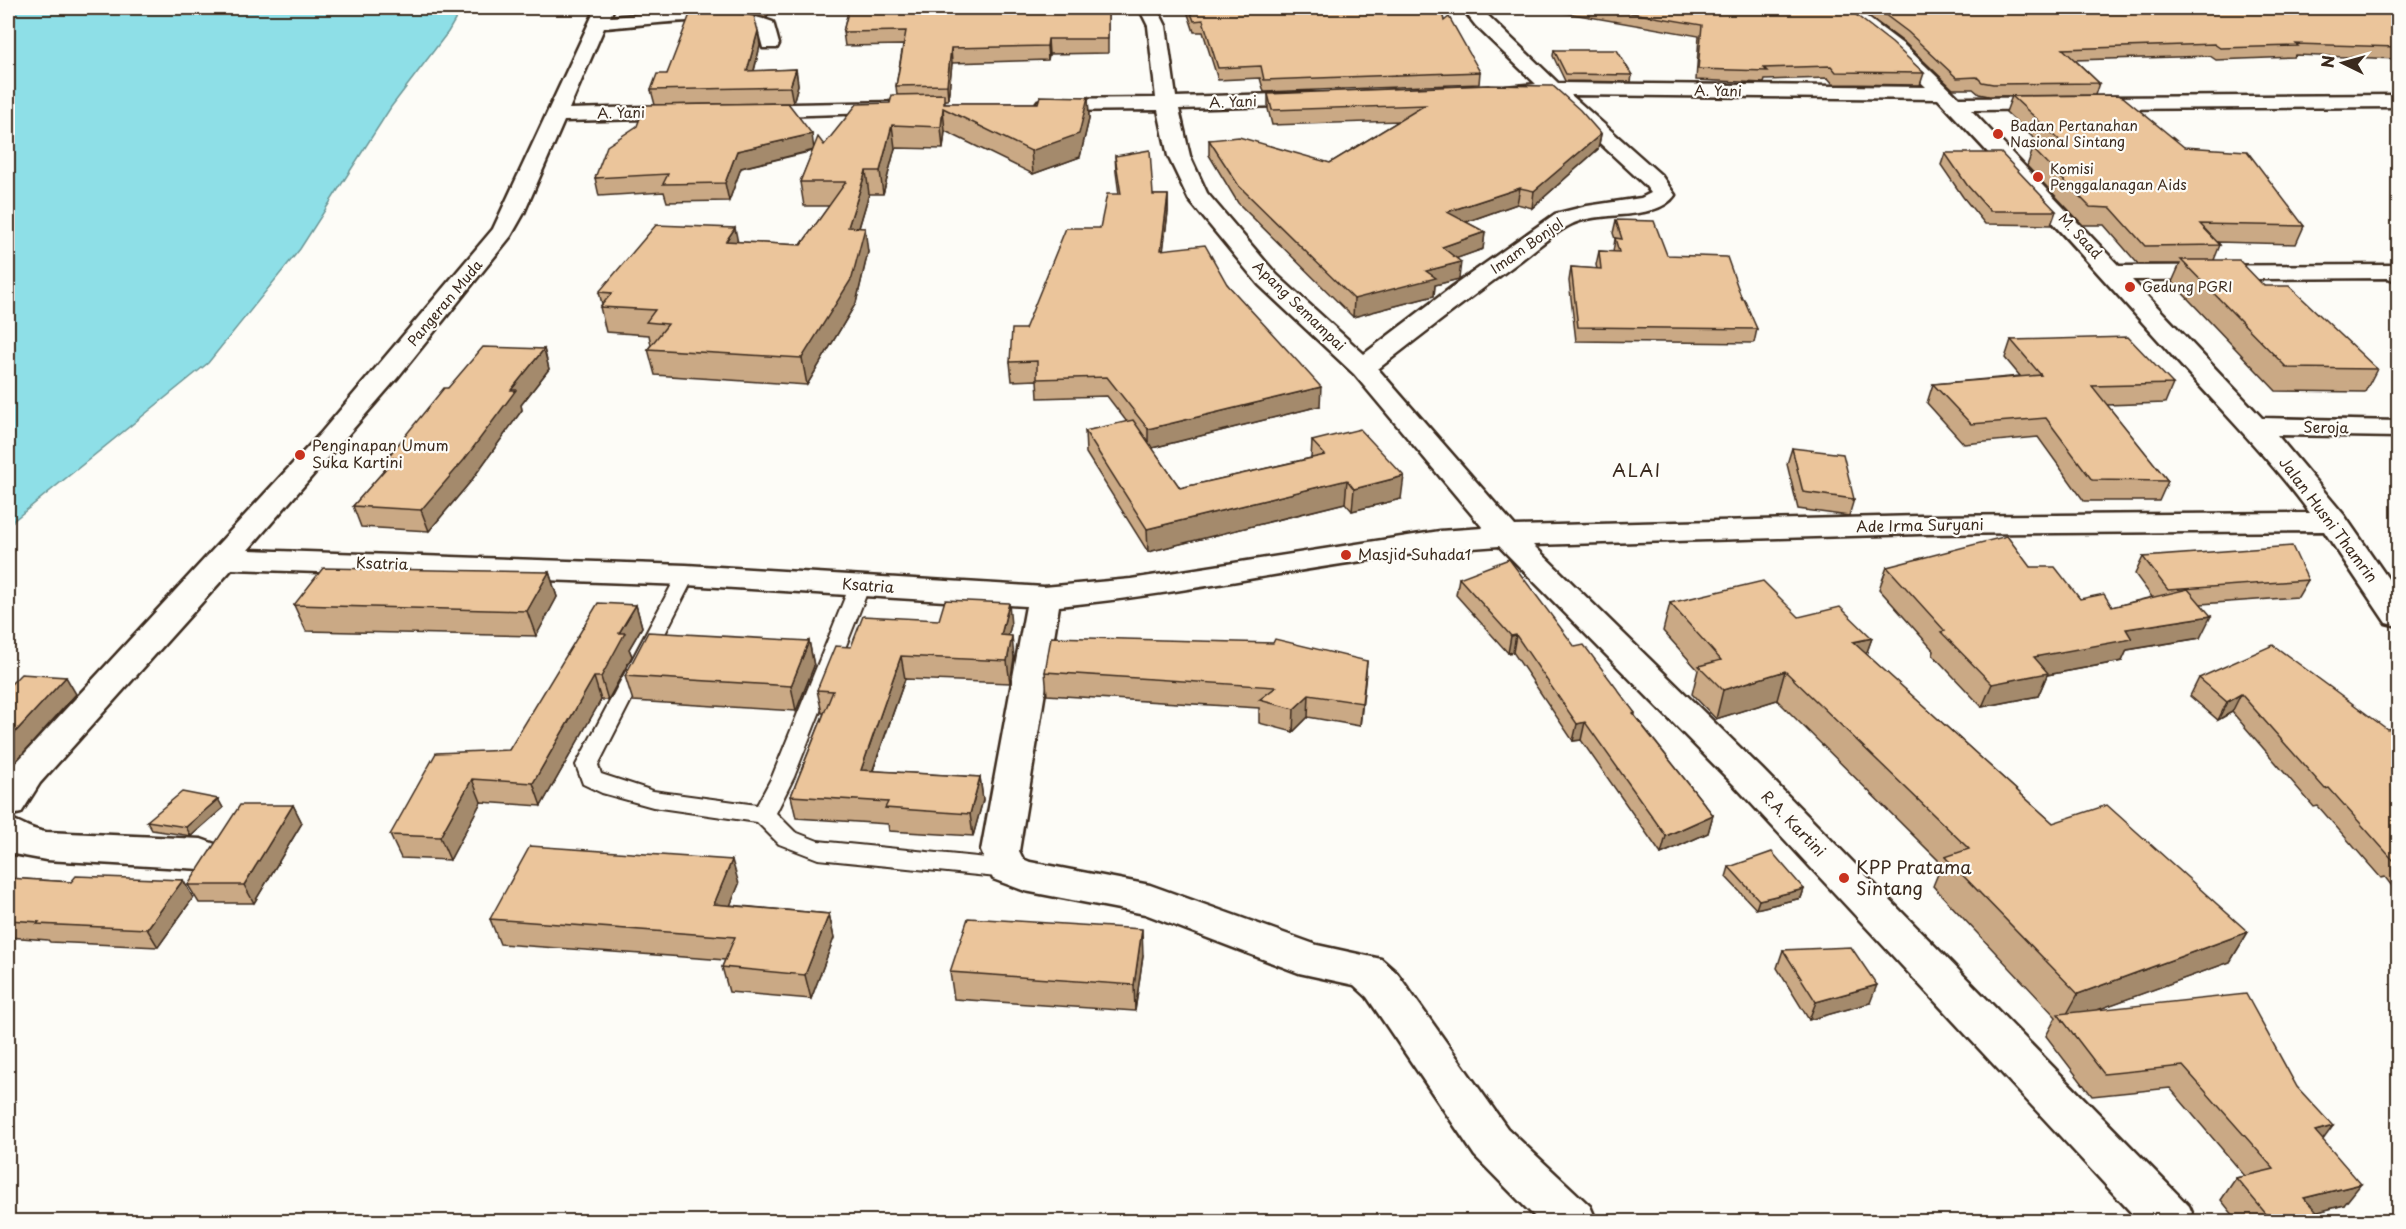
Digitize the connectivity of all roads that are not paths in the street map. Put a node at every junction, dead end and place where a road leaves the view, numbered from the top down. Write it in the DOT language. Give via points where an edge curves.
graph roads {
  1 [pos="1148,8"];
  2 [pos="1471,8"];
  3 [pos="1844,8"];
  4 [pos="601,15"];
  5 [pos="770,44"];
  6 [pos="1553,89"];
  7 [pos="1498,92"];
  8 [pos="1330,98"];
  9 [pos="1949,98"];
  10 [pos="2398,101"];
  11 [pos="1167,103"];
  12 [pos="1027,106"];
  13 [pos="921,108"];
  14 [pos="557,115"];
  15 [pos="2397,272"];
  16 [pos="2114,273"];
  17 [pos="1363,368"];
  18 [pos="2254,426"];
  19 [pos="2398,429"];
  20 [pos="2333,522"];
  21 [pos="1507,536"];
  22 [pos="224,559"];
  23 [pos="686,575"];
  24 [pos="860,585"];
  25 [pos="1044,597"];
  26 [pos="2398,616"];
  27 [pos="8,803"];
  28 [pos="764,814"];
  29 [pos="8,832"];
  30 [pos="201,854"];
  31 [pos="1007,869"];
  32 [pos="1573,1221"];
  33 [pos="2172,1221"];
  1 -- 11 [label="street, Apang Semampai" via="1157,26"];
  2 -- 6 [label="street, Imam Bonjol"];
  3 -- 9 [label="street, M. Saad" via="1903,54"];
  4 -- 5 [label="street" via="757,20 767,26"];
  4 -- 14 [label="street, Pangeran Muda"];
  6 -- 7 [label="street, A. Yani"];
  6 -- 9 [label="street, A. Yani"];
  6 -- 17 [label="street, Imam Bonjol" via="1653,180 1664,195 1654,202 1563,219"];
  8 -- 11 [label="street, A. Yani"];
  9 -- 10 [label="street, A. Yani"];
  9 -- 16 [label="street, M. Saad"];
  11 -- 12 [label="street, A. Yani"];
  11 -- 17 [label="street, Apang Semampai" via="1179,156 1197,195 1268,280"];
  13 -- 14 [label="street, A. Yani"];
  14 -- 22 [label="street, Pangeran Muda" via="503,231"];
  15 -- 16 [label="street"];
  16 -- 18 [label="street, M. Saad"];
  17 -- 21 [label="street, Apang Semampai"];
  18 -- 19 [label="street, Seroja"];
  18 -- 20 [label="street, Jalan Husni Thamrin"];
  20 -- 21 [label="street, Ade Irma Suryani" via="1920,525"];
  20 -- 26 [label="street, Jalan Husni Thamrin"];
  21 -- 25 [label="street, Ksatria" via="1440,540 1141,588"];
  21 -- 33 [label="street, R.A. Kartini" via="1749,778"];
  22 -- 23 [label="street, Ksatria"];
  22 -- 27 [label="street, Pangeran Muda" via="27,774"];
  23 -- 24 [label="street, Ksatria"];
  23 -- 28 [label="lane" via="587,765 591,779 611,789 703,808"];
  24 -- 25 [label="street, Ksatria"];
  24 -- 28 [label="lane" via="783,777"];
  25 -- 31 [label="street" via="1000,851"];
  28 -- 31 [label="lane" via="789,841 818,850"];
  29 -- 30 [label="street" via="18,842 46,846"];
  31 -- 32 [label="street" via="1025,876 1150,900 1314,961 1366,971 1382,985 1491,1142"];
}
